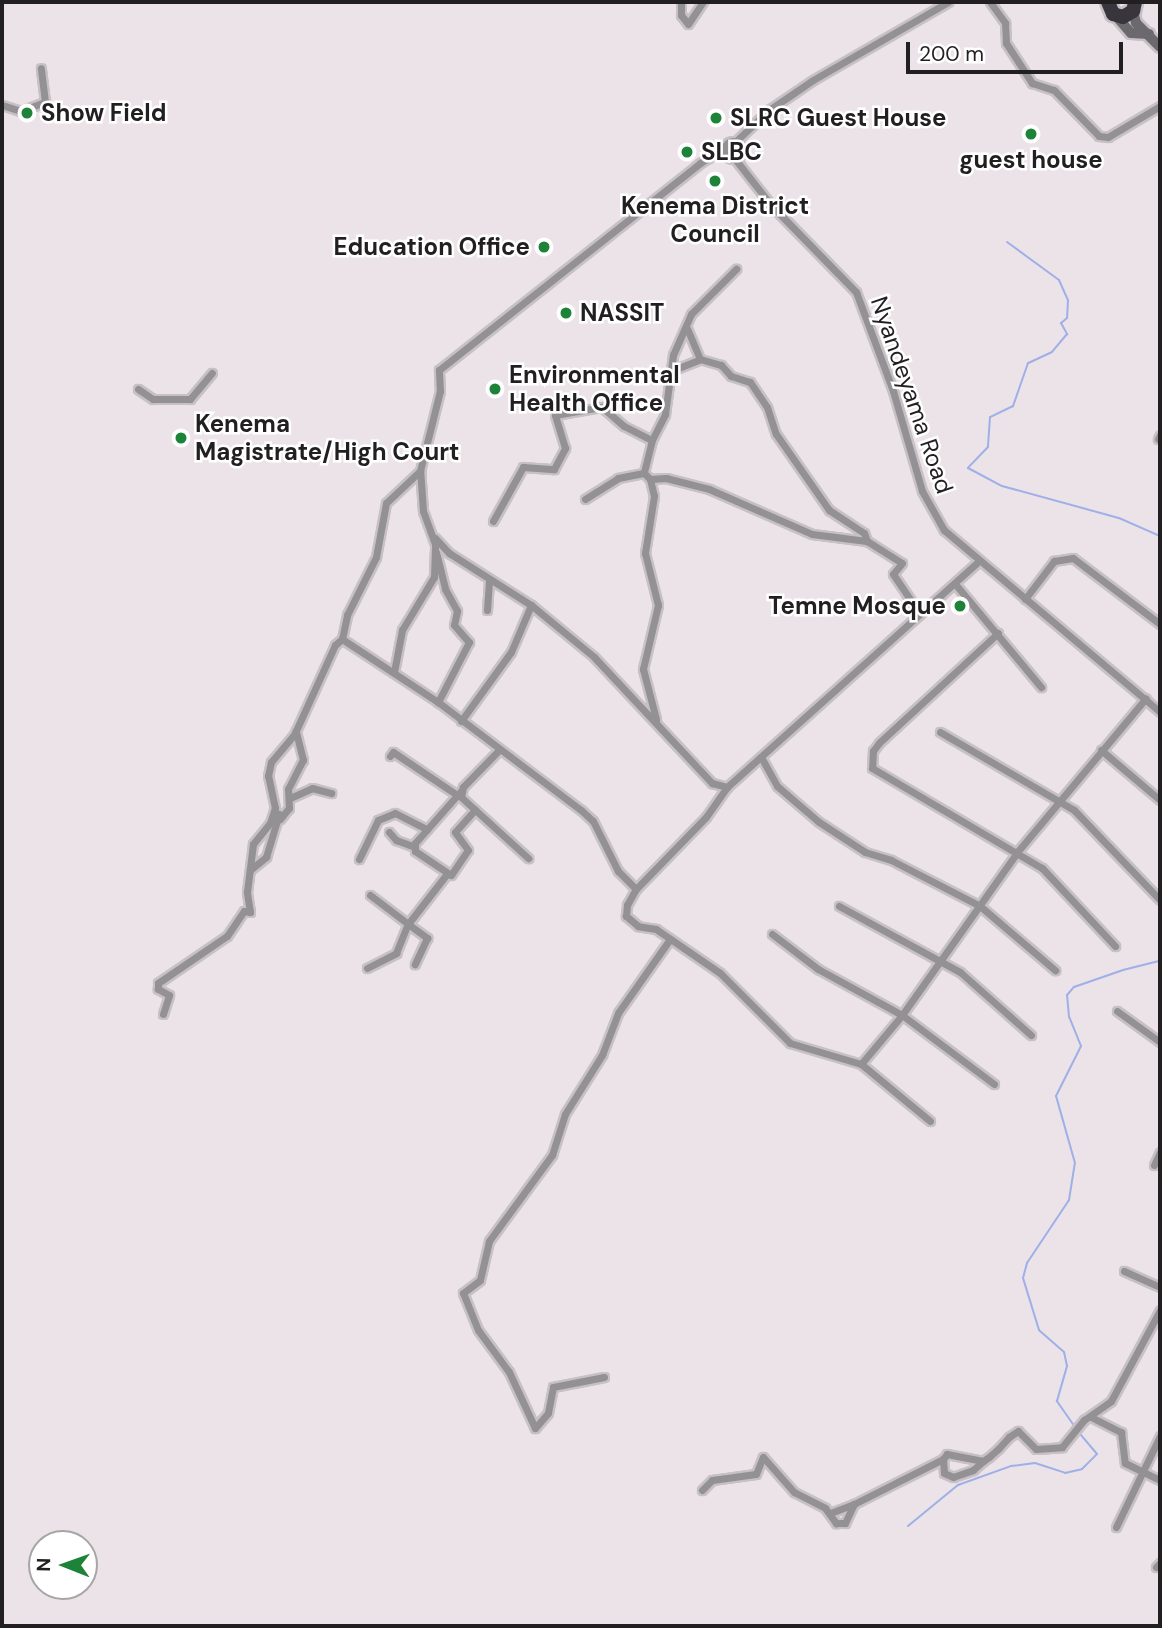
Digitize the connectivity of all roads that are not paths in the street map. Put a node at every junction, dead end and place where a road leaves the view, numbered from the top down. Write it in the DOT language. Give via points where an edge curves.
graph roads {
  1 [pos="681,2"];
  2 [pos="703,2"];
  3 [pos="929,2"];
  4 [pos="948,2"];
  5 [pos="990,2"];
  6 [pos="1107,3"];
  7 [pos="1135,5"];
  8 [pos="936,9"];
  9 [pos="1117,17"];
  10 [pos="1149,34"];
  11 [pos="1160,47"];
  12 [pos="41,68"];
  13 [pos="2,105"];
  14 [pos="1160,106"];
  15 [pos="736,142"];
  16 [pos="725,148"];
  17 [pos="734,159"];
  18 [pos="736,269"];
  19 [pos="687,329"];
  20 [pos="700,359"];
  21 [pos="671,371"];
  22 [pos="212,373"];
  23 [pos="138,389"];
  24 [pos="652,440"];
  25 [pos="420,471"];
  26 [pos="647,476"];
  27 [pos="585,499"];
  28 [pos="493,521"];
  29 [pos="431,534"];
  30 [pos="867,541"];
  31 [pos="435,544"];
  32 [pos="978,562"];
  33 [pos="489,579"];
  34 [pos="956,585"];
  35 [pos="501,587"];
  36 [pos="489,596"];
  37 [pos="1025,599"];
  38 [pos="531,606"];
  39 [pos="487,610"];
  40 [pos="920,614"];
  41 [pos="1160,624"];
  42 [pos="998,633"];
  43 [pos="342,639"];
  44 [pos="394,672"];
  45 [pos="1041,687"];
  46 [pos="1146,698"];
  47 [pos="438,702"];
  48 [pos="1160,712"];
  49 [pos="656,719"];
  50 [pos="461,721"];
  51 [pos="296,731"];
  52 [pos="940,733"];
  53 [pos="499,750"];
  54 [pos="1101,750"];
  55 [pos="390,756"];
  56 [pos="761,757"];
  57 [pos="727,787"];
  58 [pos="331,793"];
  59 [pos="459,794"];
  60 [pos="290,798"];
  61 [pos="1060,800"];
  62 [pos="1160,800"];
  63 [pos="275,808"];
  64 [pos="475,810"];
  65 [pos="280,819"];
  66 [pos="427,829"];
  67 [pos="389,832"];
  68 [pos="415,847"];
  69 [pos="1018,851"];
  70 [pos="528,858"];
  71 [pos="359,859"];
  72 [pos="250,870"];
  73 [pos="446,875"];
  74 [pos="636,889"];
  75 [pos="1158,894"];
  76 [pos="370,895"];
  77 [pos="839,906"];
  78 [pos="981,906"];
  79 [pos="408,924"];
  80 [pos="772,934"];
  81 [pos="670,939"];
  82 [pos="1115,946"];
  83 [pos="940,961"];
  84 [pos="415,964"];
  85 [pos="367,968"];
  86 [pos="1055,970"];
  87 [pos="1117,1011"];
  88 [pos="163,1014"];
  89 [pos="902,1015"];
  90 [pos="1031,1035"];
  91 [pos="1160,1042"];
  92 [pos="861,1065"];
  93 [pos="993,1084"];
  94 [pos="930,1121"];
  95 [pos="1160,1152"];
  96 [pos="1154,1165"];
  97 [pos="1124,1271"];
  98 [pos="1160,1287"];
  99 [pos="1160,1310"];
  100 [pos="604,1377"];
  101 [pos="1091,1417"];
  102 [pos="1160,1436"];
  103 [pos="943,1459"];
  104 [pos="983,1461"];
  105 [pos="1142,1474"];
  106 [pos="1160,1480"];
  107 [pos="702,1490"];
  108 [pos="855,1504"];
  109 [pos="830,1513"];
  110 [pos="1116,1527"];
  1 -- 2 [label="street" via="681,15 688,24"];
  3 -- 8 [label="street"];
  4 -- 8 [label="street"];
  5 -- 14 [label="street" via="1005,23 1006,43 1032,83 1054,90 1099,136 1108,137"];
  6 -- 9 [label="highway"];
  7 -- 9 [label="highway"];
  7 -- 10 [label="street" via="1136,23"];
  8 -- 15 [label="street" via="813,80 769,110"];
  9 -- 10 [label="street" via="1131,33"];
  10 -- 11 [label="street"];
  12 -- 13 [label="street" via="45,102 20,111"];
  15 -- 16 [label="street"];
  15 -- 17 [label="street" via="742,153"];
  16 -- 17 [label="street, Nyandeyama Road" via="726,155"];
  16 -- 25 [label="street" via="708,156 439,370 440,391"];
  17 -- 32 [label="street, Nyandeyama Road" via="764,197 856,292 893,391 922,491 944,530"];
  18 -- 19 [label="street" via="691,314"];
  19 -- 20 [label="street"];
  19 -- 21 [label="street" via="678,342"];
  20 -- 21 [label="street"];
  20 -- 30 [label="street" via="750,382 767,407 776,434 829,510 864,533"];
  21 -- 24 [label="street" via="665,414"];
  22 -- 23 [label="street" via="190,399 153,399"];
  24 -- 26 [label="street"];
  24 -- 28 [label="street" via="624,426 602,407 555,415 565,448 554,469 523,467"];
  25 -- 29 [label="street" via="423,511"];
  25 -- 43 [label="street" via="386,503 376,557 350,609"];
  26 -- 27 [label="street" via="618,478"];
  26 -- 30 [label="street" via="709,489 812,534"];
  26 -- 49 [label="street" via="654,496 645,553 658,605 643,669"];
  29 -- 31 [label="street"];
  29 -- 33 [label="street" via="449,553"];
  30 -- 40 [label="street" via="902,563 893,574"];
  31 -- 44 [label="street" via="433,585 402,630"];
  31 -- 47 [label="street" via="445,589 457,611 454,625 469,642"];
  32 -- 34 [label="street"];
  32 -- 37 [label="street, Nyandeyama Road"];
  33 -- 35 [label="street"];
  33 -- 36 [label="street"];
  34 -- 40 [label="street"];
  34 -- 42 [label="street"];
  35 -- 36 [label="street"];
  35 -- 38 [label="street"];
  36 -- 39 [label="street"];
  37 -- 41 [label="street" via="1054,561 1073,558"];
  37 -- 46 [label="street, Nyandeyama Road"];
  38 -- 49 [label="street" via="575,639"];
  38 -- 50 [label="street" via="512,652"];
  40 -- 56 [label="street"];
  42 -- 45 [label="street"];
  42 -- 69 [label="street" via="879,743 871,760 881,777 1002,847"];
  43 -- 44 [label="street"];
  43 -- 51 [label="street" via="335,645"];
  44 -- 47 [label="street"];
  46 -- 48 [label="street, Nyandeyama Road"];
  46 -- 54 [label="street"];
  47 -- 50 [label="street"];
  49 -- 57 [label="street" via="712,783"];
  50 -- 53 [label="street"];
  51 -- 60 [label="street" via="303,760 288,789"];
  51 -- 63 [label="street" via="271,762 268,776"];
  52 -- 61 [label="street"];
  53 -- 59 [label="street"];
  53 -- 74 [label="street" via="593,821 618,871"];
  54 -- 61 [label="street"];
  54 -- 62 [label="street"];
  55 -- 59 [label="street" via="393,752"];
  56 -- 57 [label="street"];
  56 -- 78 [label="street" via="777,786 819,822 865,852 891,860"];
  57 -- 74 [label="street" via="706,817"];
  58 -- 60 [label="street" via="312,788"];
  59 -- 64 [label="street"];
  59 -- 66 [label="street"];
  60 -- 65 [label="street"];
  61 -- 69 [label="street"];
  61 -- 75 [label="street" via="1095,828"];
  63 -- 65 [label="street"];
  63 -- 72 [label="street" via="270,823 253,844"];
  64 -- 70 [label="street"];
  64 -- 73 [label="street" via="454,836 468,850 451,875"];
  65 -- 72 [label="street" via="266,857"];
  66 -- 68 [label="street"];
  66 -- 71 [label="street" via="395,813 378,821"];
  67 -- 68 [label="street" via="396,841"];
  68 -- 73 [label="street"];
  69 -- 78 [label="street"];
  69 -- 82 [label="street" via="1058,883"];
  72 -- 88 [label="street" via="250,912 244,911 227,936 158,983 158,989 169,995"];
  73 -- 79 [label="street"];
  74 -- 81 [label="street" via="626,916"];
  76 -- 79 [label="street"];
  77 -- 83 [label="street"];
  78 -- 83 [label="street"];
  78 -- 86 [label="street"];
  79 -- 84 [label="street" via="425,932 427,938"];
  79 -- 85 [label="street" via="396,953"];
  80 -- 89 [label="street" via="818,969"];
  81 -- 92 [label="street" via="720,973 790,1043"];
  81 -- 100 [label="street" via="618,1013 596,1066 565,1114 552,1155 489,1241 480,1280 463,1293 478,1330 509,1372 535,1428 548,1413 552,1387"];
  83 -- 89 [label="street"];
  83 -- 90 [label="street" via="977,986"];
  87 -- 91 [label="street"];
  89 -- 92 [label="street"];
  89 -- 93 [label="street"];
  92 -- 94 [label="street"];
  95 -- 96 [label="street"];
  97 -- 98 [label="street"];
  99 -- 101 [label="street" via="1111,1401"];
  101 -- 104 [label="street" via="1062,1447 1036,1449 1018,1431"];
  101 -- 105 [label="street" via="1121,1432 1125,1463"];
  102 -- 105 [label="street"];
  103 -- 104 [label="street" via="955,1454"];
  103 -- 104 [label="street" via="944,1473 953,1477"];
  103 -- 108 [label="street"];
  105 -- 106 [label="street"];
  105 -- 110 [label="street"];
  107 -- 109 [label="street" via="712,1480 756,1474 763,1457 794,1492"];
  108 -- 109 [label="street"];
  108 -- 109 [label="street" via="852,1516 841,1525"];
}
